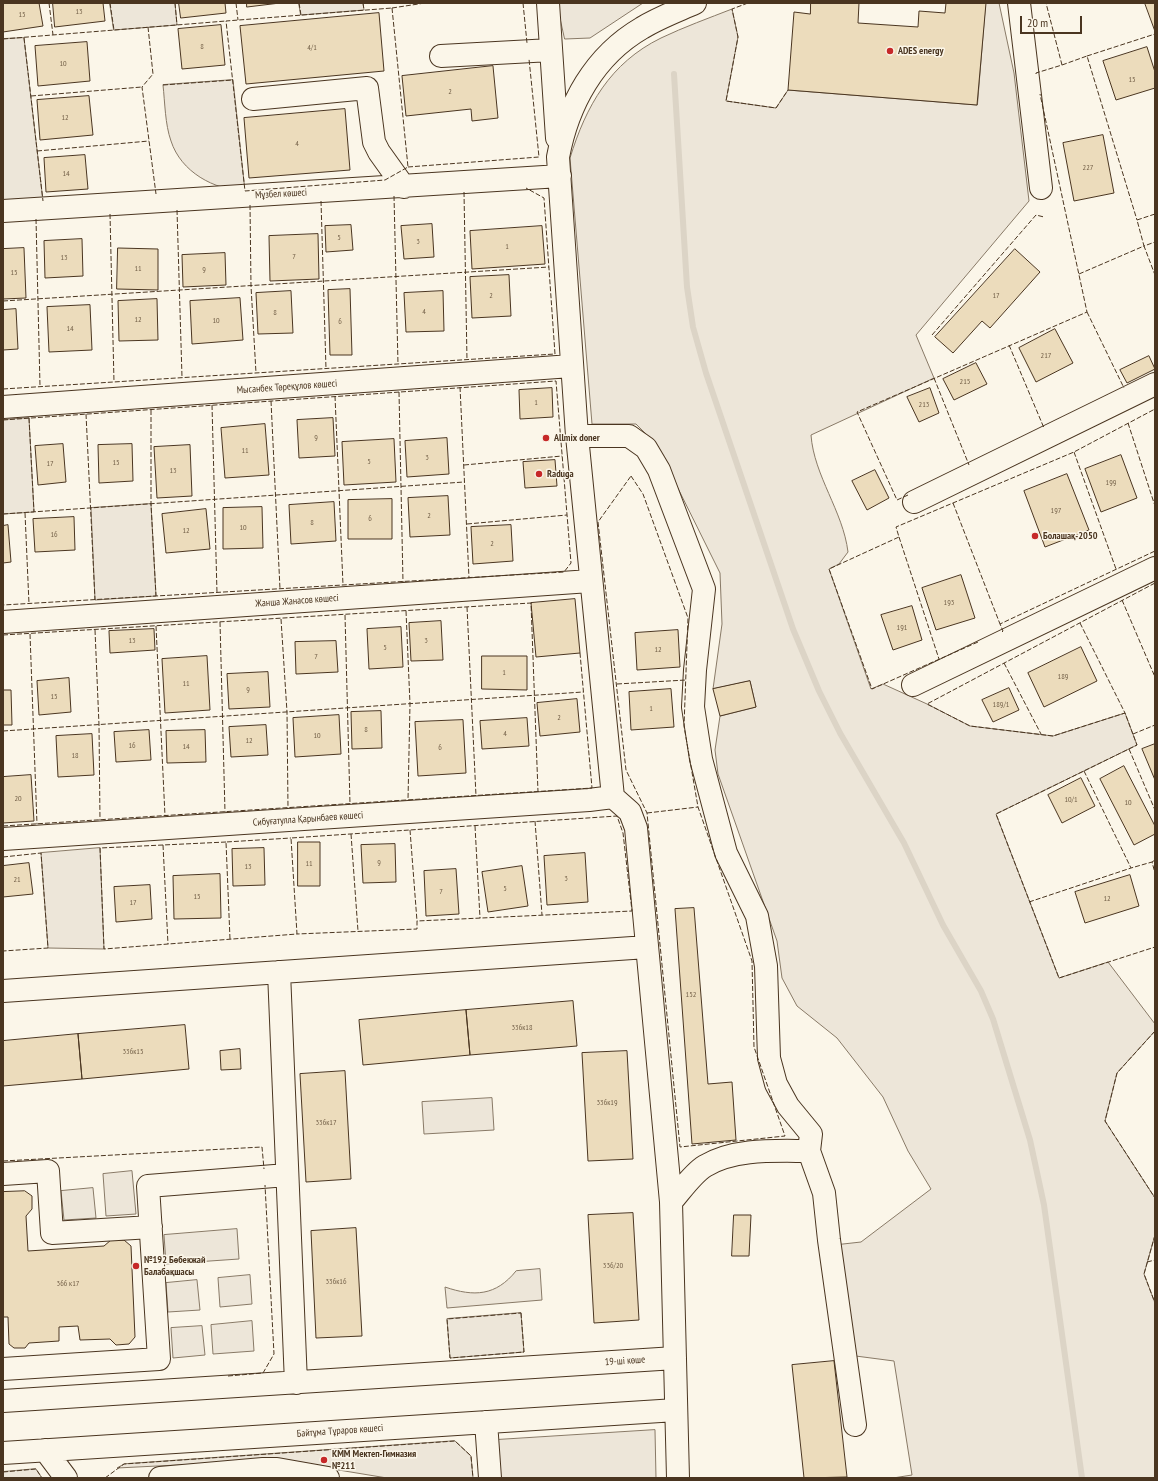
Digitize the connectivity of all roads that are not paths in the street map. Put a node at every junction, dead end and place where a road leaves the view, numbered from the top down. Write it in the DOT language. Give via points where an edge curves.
graph roads {
  1 [pos="548,3"];
  2 [pos="695,3"];
  3 [pos="1019,3"];
  4 [pos="551,50"];
  5 [pos="441,56"];
  6 [pos="583,86"];
  7 [pos="555,97"];
  8 [pos="253,99"];
  9 [pos="559,167"];
  10 [pos="404,187"];
  11 [pos="1041,188"];
  12 [pos="3,210"];
  13 [pos="571,366"];
  14 [pos="1155,384"];
  15 [pos="3,407"];
  16 [pos="577,436"];
  17 [pos="914,502"];
  18 [pos="1155,568"];
  19 [pos="590,581"];
  20 [pos="3,622"];
  21 [pos="913,685"];
  22 [pos="613,797"];
  23 [pos="3,839"];
  24 [pos="647,947"];
  25 [pos="279,972"];
  26 [pos="3,990"];
  27 [pos="809,1151"];
  28 [pos="3,1174"];
  29 [pos="287,1175"];
  30 [pos="671,1202"];
  31 [pos="150,1227"];
  32 [pos="675,1358"];
  33 [pos="3,1369"];
  34 [pos="296,1383"];
  35 [pos="3,1401"];
  36 [pos="676,1410"];
  37 [pos="486,1422"];
  38 [pos="855,1424"];
  39 [pos="45,1450"];
  40 [pos="3,1453"];
  41 [pos="66,1478"];
  42 [pos="160,1478"];
  43 [pos="328,1478"];
  44 [pos="490,1478"];
  45 [pos="678,1478"];
  1 -- 4 [label="street"];
  2 -- 6 [label="street" via="641,28 617,46"];
  3 -- 11 [label="street"];
  4 -- 5 [label="street"];
  4 -- 7 [label="street"];
  6 -- 7 [label="street" via="571,99 561,100"];
  6 -- 9 [label="street" via="563,131"];
  7 -- 9 [label="street"];
  8 -- 10 [label="street" via="367,88 374,142"];
  9 -- 10 [label="street, Мұзбел көшесі"];
  9 -- 13 [label="street"];
  10 -- 12 [label="street, Мұзбел көшесі"];
  13 -- 15 [label="street, Мысанбек Төреқұлов көшесі"];
  13 -- 16 [label="street"];
  14 -- 17 [label="street"];
  16 -- 19 [label="street"];
  16 -- 27 [label="street" via="630,436 646,448 659,470 704,589 693,707 701,759 726,853 758,916 766,966 769,1058 776,1084 788,1106 811,1134"];
  18 -- 21 [label="street"];
  19 -- 20 [label="street, Жанша Жанасов көшесі"];
  19 -- 22 [label="street"];
  22 -- 23 [label="street, Сибуғатулла Қарынбаев көшесі"];
  22 -- 24 [label="street" via="630,812 636,828"];
  24 -- 25 [label="street"];
  24 -- 30 [label="street"];
  25 -- 26 [label="street"];
  25 -- 29 [label="street"];
  27 -- 30 [label="street" via="766,1151 726,1157 704,1167"];
  27 -- 38 [label="street" via="824,1193"];
  28 -- 31 [label="street" via="48,1171 52,1233"];
  29 -- 31 [label="street" via="148,1186"];
  29 -- 34 [label="street"];
  30 -- 32 [label="street"];
  31 -- 33 [label="street" via="159,1359"];
  32 -- 34 [label="street, 19-ші көше"];
  32 -- 36 [label="street"];
  34 -- 35 [label="street"];
  36 -- 37 [label="street, Байтұма Тұраров көшесі"];
  36 -- 45 [label="street"];
  37 -- 39 [label="street, Байтұма Тұраров көшесі"];
  37 -- 44 [label="street"];
  39 -- 40 [label="street, Байтұма Тұраров көшесі"];
  39 -- 41 [label="street"];
  42 -- 43 [label="street" via="277,1469"];
}
